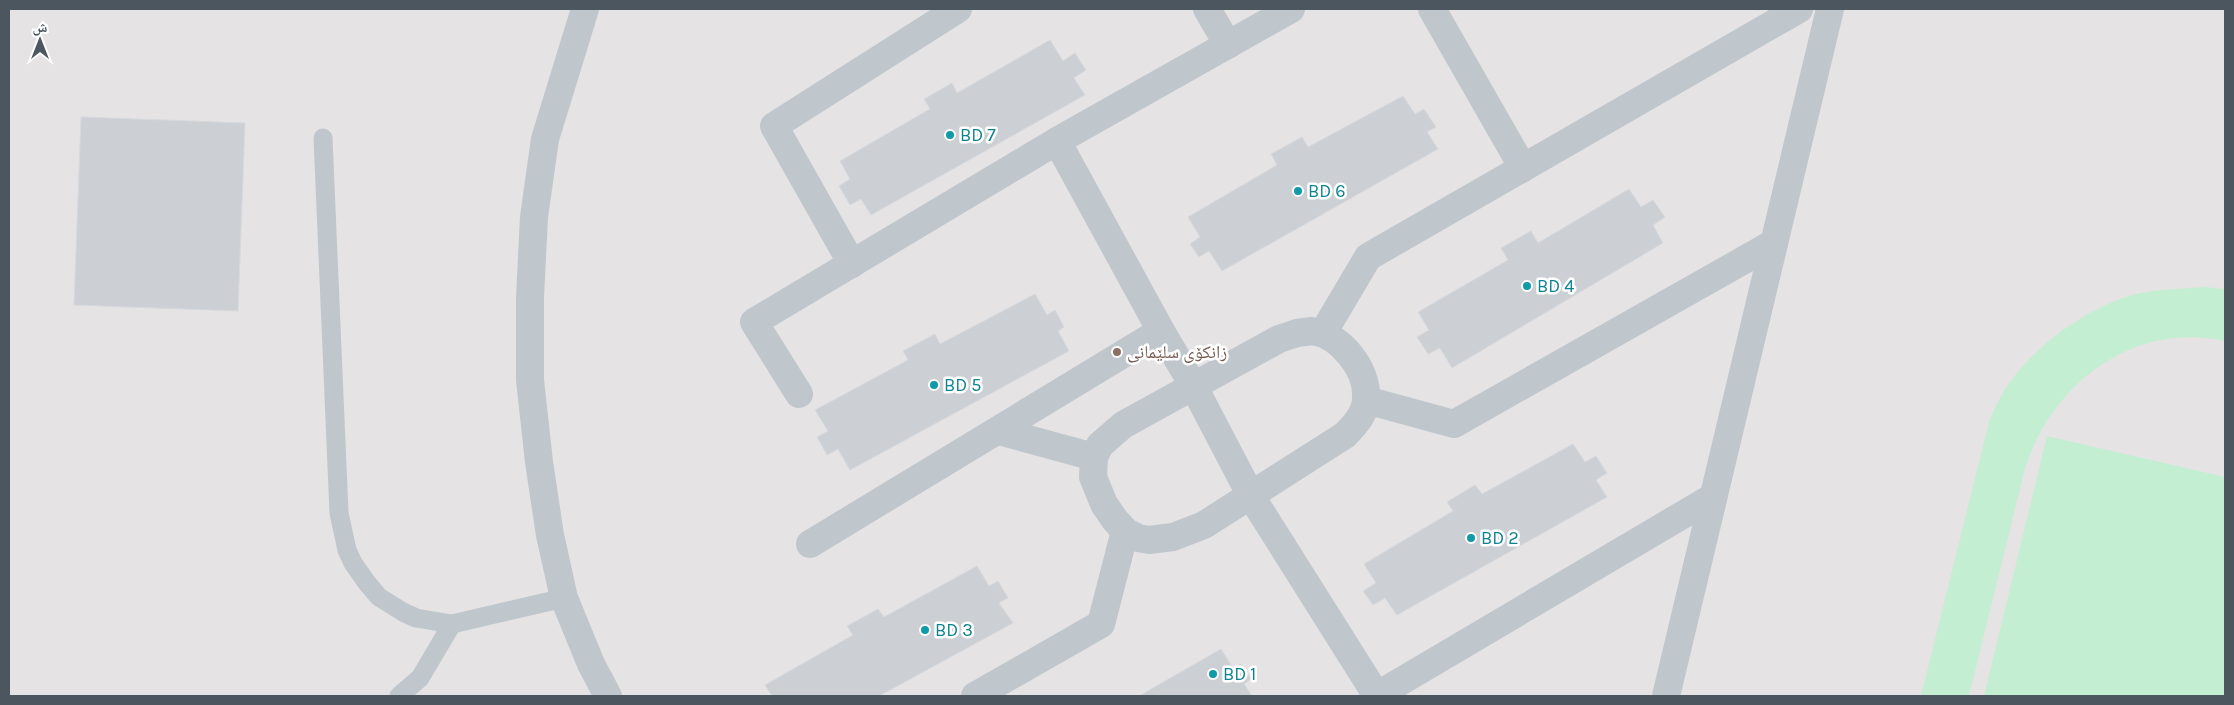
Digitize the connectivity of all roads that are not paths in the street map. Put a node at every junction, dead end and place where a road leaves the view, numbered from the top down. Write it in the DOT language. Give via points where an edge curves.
graph roads {
  1 [pos="585,9"];
  2 [pos="958,9"];
  3 [pos="1207,9"];
  4 [pos="1291,9"];
  5 [pos="1432,9"];
  6 [pos="1799,9"];
  7 [pos="1830,9"];
  8 [pos="1228,45"];
  9 [pos="323,138"];
  10 [pos="1057,141"];
  11 [pos="1523,168"];
  12 [pos="1774,243"];
  13 [pos="852,264"];
  14 [pos="1161,331"];
  15 [pos="1323,333"];
  16 [pos="1194,387"];
  17 [pos="799,394"];
  18 [pos="1366,400"];
  19 [pos="999,431"];
  20 [pos="1094,457"];
  21 [pos="1250,496"];
  22 [pos="1713,497"];
  23 [pos="1124,531"];
  24 [pos="810,544"];
  25 [pos="564,598"];
  26 [pos="452,624"];
  27 [pos="400,696"];
  28 [pos="608,696"];
  29 [pos="975,696"];
  30 [pos="1376,696"];
  31 [pos="1666,696"];
  1 -- 25 [label="street" via="545,139 534,216 530,298 530,380 539,462"];
  2 -- 13 [label="street" via="774,126"];
  3 -- 8 [label="street"];
  4 -- 8 [label="street"];
  5 -- 11 [label="street"];
  6 -- 11 [label="street"];
  7 -- 12 [label="street"];
  8 -- 10 [label="street"];
  9 -- 26 [label="lane" via="342,530 353,563 379,596 416,618"];
  10 -- 13 [label="street"];
  10 -- 14 [label="street"];
  11 -- 15 [label="street" via="1368,257"];
  12 -- 18 [label="street" via="1454,424"];
  12 -- 22 [label="street"];
  13 -- 17 [label="street" via="754,322"];
  14 -- 16 [label="street"];
  14 -- 19 [label="street"];
  15 -- 16 [label="street" via="1312,331 1288,335"];
  15 -- 18 [label="street" via="1343,346 1351,358 1365,385"];
  16 -- 20 [label="street" via="1123,425 1100,445"];
  16 -- 21 [label="street"];
  18 -- 21 [label="street" via="1361,416 1345,435"];
  19 -- 20 [label="street"];
  19 -- 24 [label="street"];
  20 -- 23 [label="street" via="1093,477 1097,490"];
  21 -- 23 [label="street" via="1204,524 1173,537 1150,540"];
  21 -- 30 [label="street"];
  22 -- 30 [label="street"];
  22 -- 31 [label="street"];
  23 -- 29 [label="street" via="1101,624"];
  25 -- 26 [label="lane"];
  25 -- 28 [label="street"];
  26 -- 27 [label="lane" via="420,678"];
}
